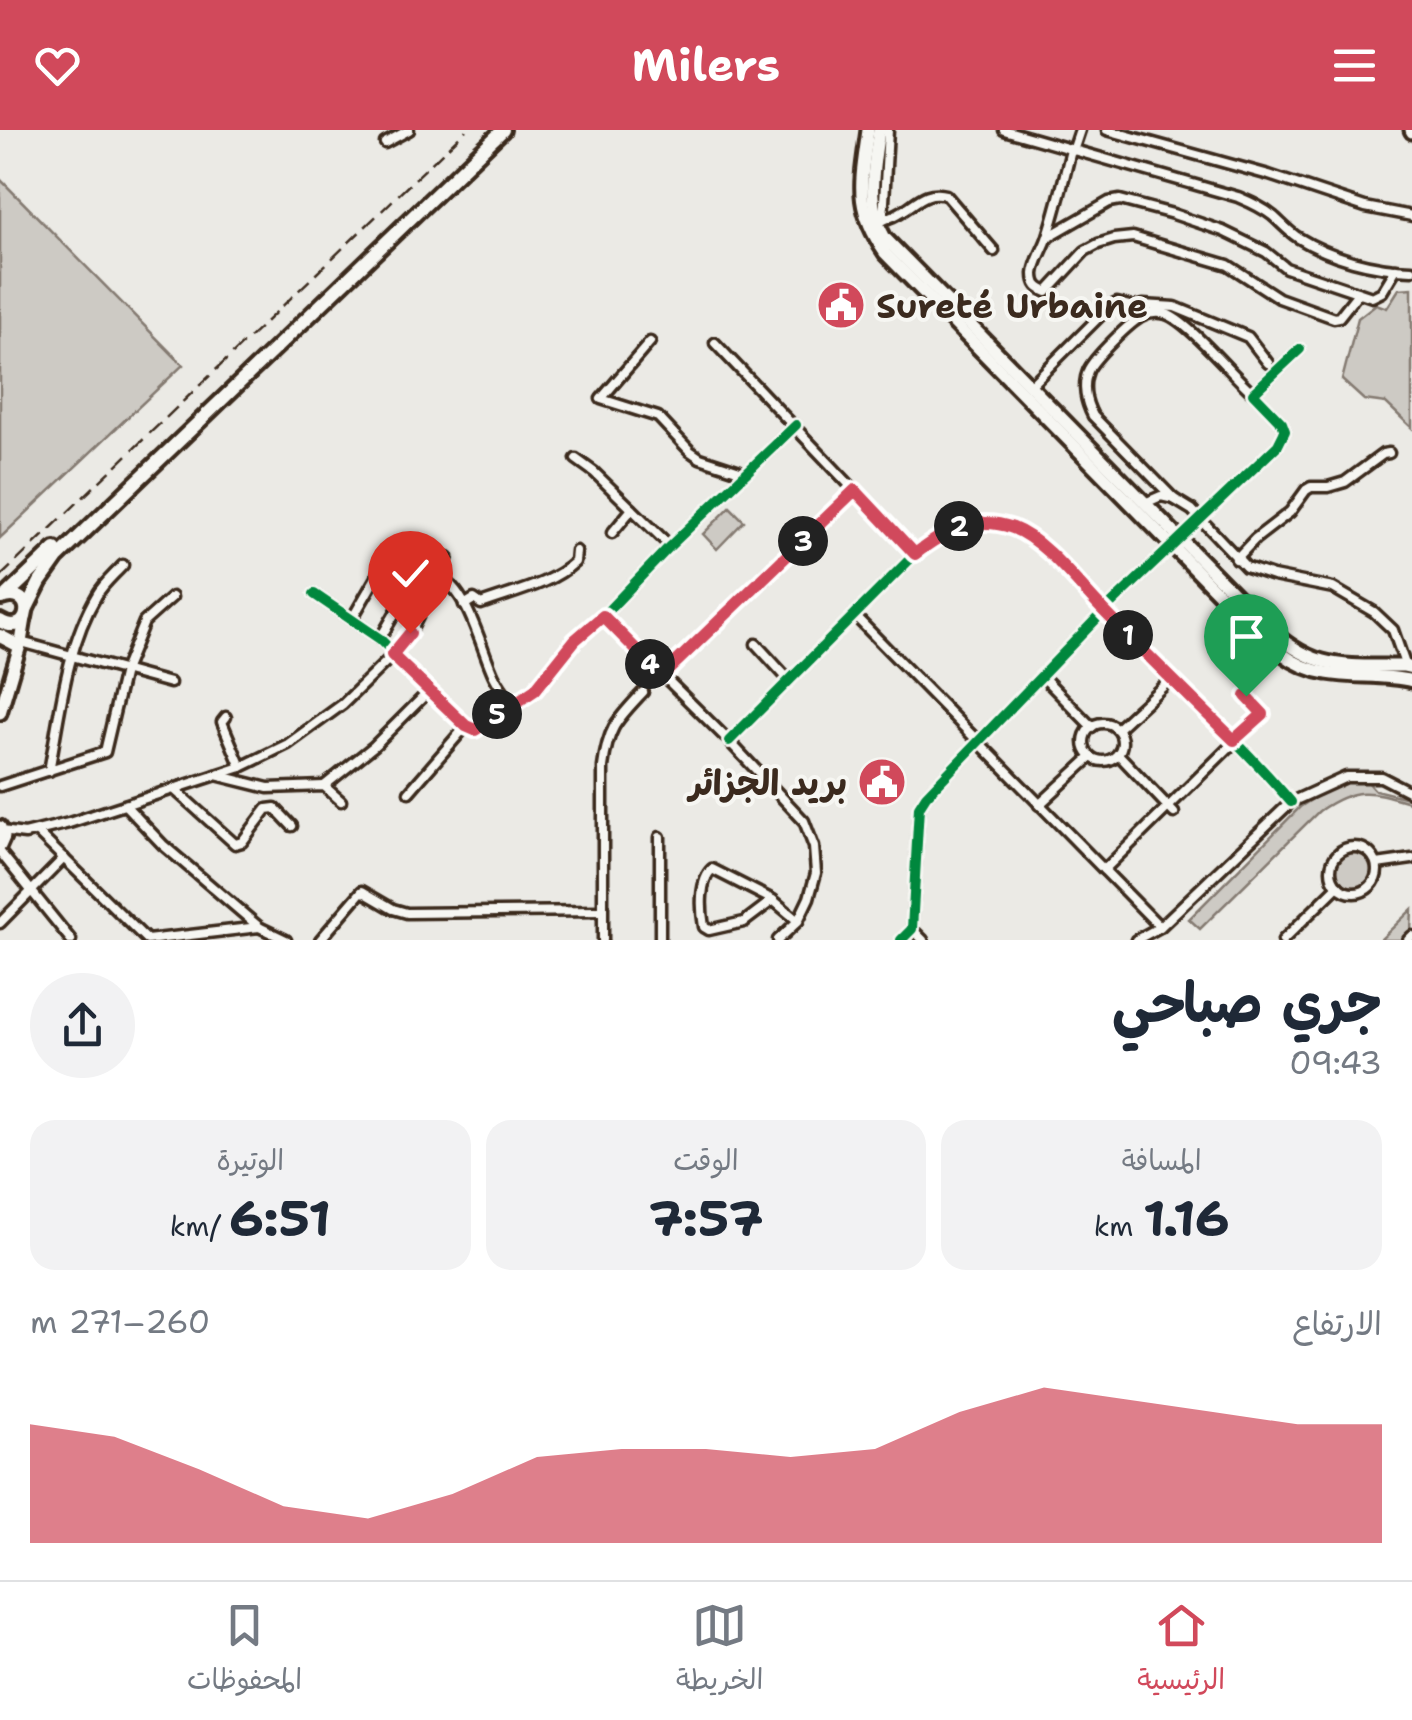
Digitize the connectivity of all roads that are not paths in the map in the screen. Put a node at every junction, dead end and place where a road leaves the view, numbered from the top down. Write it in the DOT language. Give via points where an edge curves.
graph roads {
  1 [pos="409,130"];
  2 [pos="495,130"];
  3 [pos="503,130"];
  4 [pos="868,130"];
  5 [pos="878,130"];
  6 [pos="888,130"];
  7 [pos="1004,130"];
  8 [pos="1080,130"];
  9 [pos="1107,130"];
  10 [pos="385,143"];
  11 [pos="1072,151"];
  12 [pos="1412,216"];
  13 [pos="877,225"];
  14 [pos="1048,238"];
  15 [pos="994,251"];
  16 [pos="1396,269"];
  17 [pos="1412,270"];
  18 [pos="1358,293"];
  19 [pos="650,342"];
  20 [pos="715,343"];
  21 [pos="1300,350"];
  22 [pos="1268,362"];
  23 [pos="1030,386"];
  24 [pos="1253,393"];
  25 [pos="796,426"];
  26 [pos="1389,452"];
  27 [pos="576,458"];
  28 [pos="146,467"];
  29 [pos="746,474"];
  30 [pos="855,490"];
  31 [pos="1174,498"];
  32 [pos="1146,502"];
  33 [pos="632,510"];
  34 [pos="1200,518"];
  35 [pos="612,534"];
  36 [pos="1176,541"];
  37 [pos="670,546"];
  38 [pos="393,548"];
  39 [pos="576,551"];
  40 [pos="915,554"];
  41 [pos="448,557"];
  42 [pos="1236,559"];
  43 [pos="123,565"];
  44 [pos="439,577"];
  45 [pos="414,580"];
  46 [pos="314,594"];
  47 [pos="172,597"];
  48 [pos="3,598"];
  49 [pos="464,606"];
  50 [pos="1104,611"];
  51 [pos="26,613"];
  52 [pos="854,615"];
  53 [pos="603,616"];
  54 [pos="352,619"];
  55 [pos="3,626"];
  56 [pos="380,640"];
  57 [pos="20,644"];
  58 [pos="756,644"];
  59 [pos="73,655"];
  60 [pos="392,655"];
  61 [pos="1409,668"];
  62 [pos="124,671"];
  63 [pos="662,676"];
  64 [pos="1042,677"];
  65 [pos="1172,679"];
  66 [pos="790,680"];
  67 [pos="1412,680"];
  68 [pos="170,683"];
  69 [pos="430,691"];
  70 [pos="644,692"];
  71 [pos="1246,696"];
  72 [pos="512,704"];
  73 [pos="0,714"];
  74 [pos="226,717"];
  75 [pos="466,726"];
  76 [pos="1092,727"];
  77 [pos="1117,728"];
  78 [pos="1234,740"];
  79 [pos="729,741"];
  80 [pos="977,742"];
  81 [pos="1118,754"];
  82 [pos="1091,757"];
  83 [pos="241,767"];
  84 [pos="49,771"];
  85 [pos="216,775"];
  86 [pos="0,786"];
  87 [pos="324,786"];
  88 [pos="175,790"];
  89 [pos="408,792"];
  90 [pos="1412,792"];
  91 [pos="341,801"];
  92 [pos="1292,802"];
  93 [pos="125,805"];
  94 [pos="1039,805"];
  95 [pos="1171,809"];
  96 [pos="292,826"];
  97 [pos="1,829"];
  98 [pos="37,832"];
  99 [pos="660,837"];
  100 [pos="0,849"];
  101 [pos="64,858"];
  102 [pos="1412,858"];
  103 [pos="1377,864"];
  104 [pos="1104,870"];
  105 [pos="1338,886"];
  106 [pos="32,890"];
  107 [pos="773,900"];
  108 [pos="602,911"];
  109 [pos="798,921"];
  110 [pos="0,923"];
  111 [pos="1160,926"];
  112 [pos="260,927"];
  113 [pos="912,929"];
  114 [pos="192,937"];
  115 [pos="71,940"];
  116 [pos="286,940"];
  117 [pos="320,940"];
  118 [pos="603,940"];
  119 [pos="660,940"];
  120 [pos="778,940"];
  121 [pos="900,940"];
  122 [pos="923,940"];
  123 [pos="1136,940"];
  124 [pos="1283,940"];
  1 -- 10 [label="street"];
  2 -- 28 [label="main road"];
  3 -- 28 [label="main road"];
  4 -- 13 [label="main road" via="861,200"];
  5 -- 13 [label="main road" via="872,181"];
  6 -- 13 [label="street" via="885,216"];
  7 -- 11 [label="street"];
  8 -- 11 [label="street"];
  9 -- 12 [label="street"];
  11 -- 14 [label="street"];
  11 -- 16 [label="street" via="1238,197 1316,246"];
  13 -- 15 [label="street" via="940,192"];
  13 -- 23 [label="main road"];
  13 -- 36 [label="main road" via="885,253"];
  14 -- 18 [label="street" via="1120,200 1223,231 1286,268"];
  14 -- 18 [label="street" via="1034,277 1047,292 1085,252 1133,238 1228,264 1279,298 1334,318"];
  16 -- 17 [label="street"];
  16 -- 18 [label="street" via="1378,296"];
  19 -- 29 [label="street" via="601,399 658,417 700,458"];
  20 -- 25 [label="street"];
  21 -- 24 [label="street"];
  22 -- 23 [label="street" via="1248,337 1175,307 1117,304"];
  23 -- 32 [label="main road"];
  24 -- 31 [label="street" via="1180,320 1158,312 1137,319 1091,364 1085,388 1093,416"];
  24 -- 34 [label="street" via="1282,423 1283,438"];
  25 -- 29 [label="street"];
  25 -- 30 [label="street"];
  26 -- 42 [label="street" via="1344,482 1306,490"];
  27 -- 33 [label="street"];
  28 -- 48 [label="main road"];
  28 -- 51 [label="main road" via="57,558"];
  29 -- 37 [label="street"];
  30 -- 40 [label="street"];
  30 -- 63 [label="street"];
  31 -- 32 [label="street"];
  31 -- 34 [label="street"];
  32 -- 36 [label="main road"];
  33 -- 35 [label="street"];
  33 -- 37 [label="street"];
  34 -- 36 [label="street"];
  34 -- 42 [label="street"];
  36 -- 50 [label="street"];
  36 -- 61 [label="main road" via="1298,652 1342,666"];
  36 -- 67 [label="main road" via="1273,646 1298,664 1326,673"];
  37 -- 53 [label="street"];
  38 -- 54 [label="street"];
  39 -- 49 [label="street" via="576,562 542,583"];
  40 -- 50 [label="street" via="956,527 976,522 1014,528 1045,548"];
  40 -- 52 [label="street"];
  41 -- 44 [label="street"];
  42 -- 61 [label="street" via="1258,572 1332,588 1374,612 1393,630"];
  43 -- 59 [label="street" via="98,592"];
  44 -- 49 [label="street"];
  44 -- 60 [label="street"];
  45 -- 56 [label="street"];
  46 -- 54 [label="street"];
  47 -- 62 [label="street" via="144,622"];
  48 -- 51 [label="main road" via="22,598"];
  49 -- 72 [label="street"];
  50 -- 64 [label="street"];
  50 -- 65 [label="street"];
  51 -- 55 [label="main road" via="22,622"];
  51 -- 57 [label="main road"];
  52 -- 66 [label="street"];
  52 -- 80 [label="street"];
  53 -- 63 [label="street"];
  53 -- 72 [label="street" via="535,690"];
  54 -- 56 [label="street"];
  55 -- 57 [label="main road"];
  56 -- 60 [label="street"];
  57 -- 59 [label="street"];
  57 -- 73 [label="main road"];
  58 -- 66 [label="street"];
  59 -- 62 [label="street"];
  59 -- 84 [label="street"];
  60 -- 69 [label="street"];
  60 -- 83 [label="street" via="312,728"];
  62 -- 68 [label="street"];
  62 -- 84 [label="street" via="105,752"];
  63 -- 79 [label="street"];
  64 -- 76 [label="street"];
  64 -- 80 [label="street"];
  65 -- 77 [label="street"];
  65 -- 78 [label="street"];
  66 -- 79 [label="street"];
  69 -- 75 [label="street"];
  69 -- 87 [label="street"];
  70 -- 108 [label="street" via="608,737"];
  71 -- 78 [label="street" via="1263,714"];
  72 -- 75 [label="street" via="475,730"];
  74 -- 83 [label="street" via="222,722"];
  75 -- 89 [label="street"];
  76 -- 77 [label="street"];
  76 -- 82 [label="street" via="1084,738"];
  77 -- 81 [label="street"];
  78 -- 92 [label="street"];
  78 -- 95 [label="street"];
  79 -- 109 [label="street" via="804,822 814,847 816,873"];
  80 -- 94 [label="street"];
  80 -- 113 [label="street" via="919,807"];
  81 -- 82 [label="street" via="1105,761"];
  81 -- 95 [label="street"];
  82 -- 94 [label="street"];
  83 -- 85 [label="street"];
  84 -- 86 [label="street"];
  85 -- 87 [label="street" via="268,788"];
  85 -- 88 [label="street"];
  87 -- 91 [label="street"];
  88 -- 93 [label="street"];
  88 -- 96 [label="street" via="235,844 268,809"];
  90 -- 92 [label="street" via="1380,777 1346,777"];
  92 -- 111 [label="street"];
  93 -- 98 [label="street"];
  93 -- 112 [label="street"];
  94 -- 104 [label="street"];
  95 -- 104 [label="street"];
  97 -- 98 [label="street"];
  97 -- 100 [label="main road"];
  98 -- 101 [label="street"];
  99 -- 119 [label="street"];
  100 -- 106 [label="street"];
  101 -- 106 [label="street"];
  101 -- 114 [label="street" via="147,940"];
  102 -- 103 [label="street"];
  103 -- 105 [label="street" via="1376,878 1364,890"];
  103 -- 105 [label="street" via="1362,848 1340,852 1331,866"];
  104 -- 111 [label="street"];
  105 -- 124 [label="street"];
  106 -- 110 [label="street"];
  106 -- 115 [label="street"];
  107 -- 107 [label="street" via="712,869 705,876 704,927 744,922"];
  107 -- 109 [label="street"];
  108 -- 117 [label="street" via="407,913 362,891"];
  108 -- 118 [label="street"];
  109 -- 120 [label="street"];
  111 -- 123 [label="street"];
  112 -- 114 [label="street"];
  112 -- 116 [label="street"];
  113 -- 121 [label="street"];
  113 -- 122 [label="street"];
}
